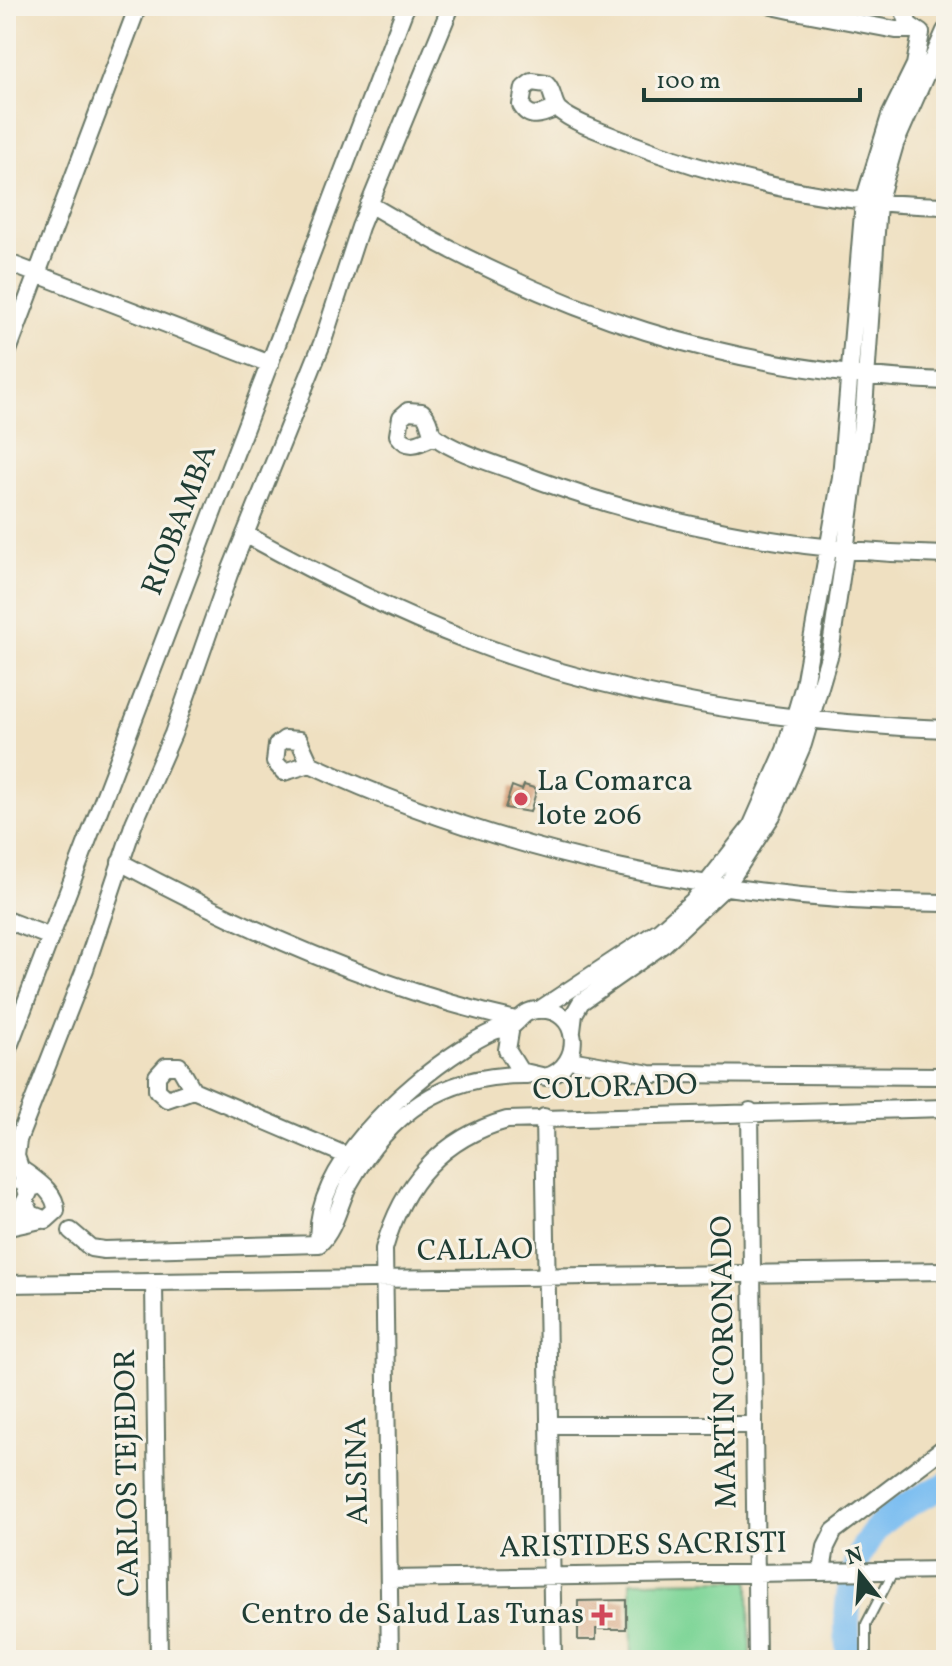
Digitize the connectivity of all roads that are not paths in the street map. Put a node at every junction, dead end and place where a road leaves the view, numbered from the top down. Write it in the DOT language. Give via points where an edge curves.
graph roads {
  1 [pos="138,6"];
  2 [pos="406,6"];
  3 [pos="451,6"];
  4 [pos="772,6"];
  5 [pos="838,6"];
  6 [pos="902,6"];
  7 [pos="795,11"];
  8 [pos="945,31"];
  9 [pos="918,32"];
  10 [pos="557,108"];
  11 [pos="871,202"];
  12 [pos="369,204"];
  13 [pos="946,206"];
  14 [pos="6,262"];
  15 [pos="37,274"];
  16 [pos="6,356"];
  17 [pos="270,364"];
  18 [pos="857,376"];
  19 [pos="946,381"];
  20 [pos="434,436"];
  21 [pos="245,534"];
  22 [pos="837,551"];
  23 [pos="946,555"];
  24 [pos="804,719"];
  25 [pos="946,729"];
  26 [pos="310,764"];
  27 [pos="120,862"];
  28 [pos="709,884"];
  29 [pos="727,885"];
  30 [pos="946,903"];
  31 [pos="6,920"];
  32 [pos="51,937"];
  33 [pos="539,1010"];
  34 [pos="514,1023"];
  35 [pos="572,1031"];
  36 [pos="6,1054"];
  37 [pos="570,1060"];
  38 [pos="527,1075"];
  39 [pos="946,1076"];
  40 [pos="193,1090"];
  41 [pos="946,1108"];
  42 [pos="750,1111"];
  43 [pos="544,1117"];
  44 [pos="356,1159"];
  45 [pos="28,1185"];
  46 [pos="6,1190"];
  47 [pos="57,1205"];
  48 [pos="43,1220"];
  49 [pos="7,1229"];
  50 [pos="71,1231"];
  51 [pos="946,1271"];
  52 [pos="752,1274"];
  53 [pos="547,1278"];
  54 [pos="383,1281"];
  55 [pos="6,1284"];
  56 [pos="154,1284"];
  57 [pos="549,1425"];
  58 [pos="754,1425"];
  59 [pos="946,1446"];
  60 [pos="888,1570"];
  61 [pos="946,1570"];
  62 [pos="830,1571"];
  63 [pos="756,1572"];
  64 [pos="551,1576"];
  65 [pos="389,1579"];
  66 [pos="159,1660"];
  67 [pos="390,1660"];
  68 [pos="553,1660"];
  69 [pos="757,1660"];
  70 [pos="866,1660"];
  1 -- 15 [label="street"];
  2 -- 17 [label="street, RIOBAMBA"];
  3 -- 12 [label="street"];
  4 -- 7 [label="street"];
  5 -- 7 [label="street"];
  6 -- 9 [label="street" via="904,17"];
  7 -- 9 [label="street"];
  8 -- 9 [label="street"];
  8 -- 11 [label="street"];
  9 -- 11 [label="street" via="915,65 890,116"];
  10 -- 11 [label="street" via="613,136 697,167"];
  11 -- 13 [label="street"];
  11 -- 18 [label="street"];
  12 -- 18 [label="street" via="503,278 604,319 733,356"];
  12 -- 21 [label="street" via="308,382"];
  14 -- 15 [label="street"];
  15 -- 16 [label="street"];
  15 -- 17 [label="street"];
  17 -- 32 [label="street, RIOBAMBA"];
  18 -- 19 [label="street"];
  18 -- 22 [label="street" via="864,409"];
  20 -- 22 [label="street" via="553,486 609,503 713,529"];
  21 -- 24 [label="street" via="368,598 522,659 670,699"];
  21 -- 27 [label="street"];
  22 -- 23 [label="street"];
  22 -- 24 [label="street" via="830,653"];
  24 -- 25 [label="street"];
  24 -- 28 [label="street" via="766,799"];
  24 -- 29 [label="street" via="773,814"];
  26 -- 28 [label="street" via="511,838"];
  27 -- 34 [label="street" via="265,934"];
  27 -- 45 [label="street" via="18,1140 16,1156"];
  28 -- 29 [label="street"];
  28 -- 33 [label="street" via="660,930"];
  29 -- 30 [label="street" via="791,895"];
  29 -- 35 [label="street" via="664,944 591,993 574,1014"];
  31 -- 32 [label="street"];
  32 -- 36 [label="street, RIOBAMBA"];
  33 -- 34 [label="street"];
  33 -- 35 [label="street" via="559,1015"];
  34 -- 38 [label="street" via="507,1041 510,1058"];
  34 -- 44 [label="street" via="478,1039 413,1084"];
  35 -- 37 [label="street"];
  37 -- 38 [label="street" via="555,1074"];
  37 -- 39 [label="street" via="650,1074"];
  38 -- 44 [label="street" via="468,1080 437,1092"];
  40 -- 44 [label="street"];
  41 -- 42 [label="street, COLORADO"];
  42 -- 43 [label="street, COLORADO"];
  42 -- 52 [label="street, MARTÍN CORONADO"];
  43 -- 53 [label="street"];
  43 -- 54 [label="street, COLORADO" via="486,1126 447,1147 421,1171 391,1226"];
  44 -- 50 [label="street" via="320,1211 319,1244 104,1250 91,1248"];
  45 -- 46 [label="lane"];
  45 -- 47 [label="street"];
  45 -- 48 [label="street" via="31,1214"];
  45 -- 49 [label="street"];
  47 -- 48 [label="street"];
  47 -- 50 [label="street"];
  48 -- 49 [label="street"];
  48 -- 50 [label="street"];
  51 -- 52 [label="street, CALLAO"];
  52 -- 53 [label="street, CALLAO"];
  52 -- 58 [label="street, MARTÍN CORONADO"];
  53 -- 54 [label="street, CALLAO"];
  53 -- 57 [label="street"];
  54 -- 56 [label="street, CALLAO"];
  54 -- 65 [label="street, ALSINA"];
  55 -- 56 [label="street, CALLAO"];
  56 -- 66 [label="street, CARLOS TEJEDOR"];
  57 -- 58 [label="street"];
  57 -- 64 [label="street"];
  58 -- 63 [label="street, MARTÍN CORONADO"];
  59 -- 62 [label="street" via="834,1531 826,1547"];
  60 -- 61 [label="street, ARISTIDES SACRISTI"];
  60 -- 62 [label="street, ARISTIDES SACRISTI"];
  60 -- 70 [label="lane" via="866,1624"];
  62 -- 63 [label="street, ARISTIDES SACRISTI"];
  63 -- 64 [label="street, ARISTIDES SACRISTI"];
  63 -- 69 [label="street, MARTÍN CORONADO"];
  64 -- 65 [label="street, ARISTIDES SACRISTI"];
  64 -- 68 [label="street"];
  65 -- 67 [label="street, ALSINA"];
}
